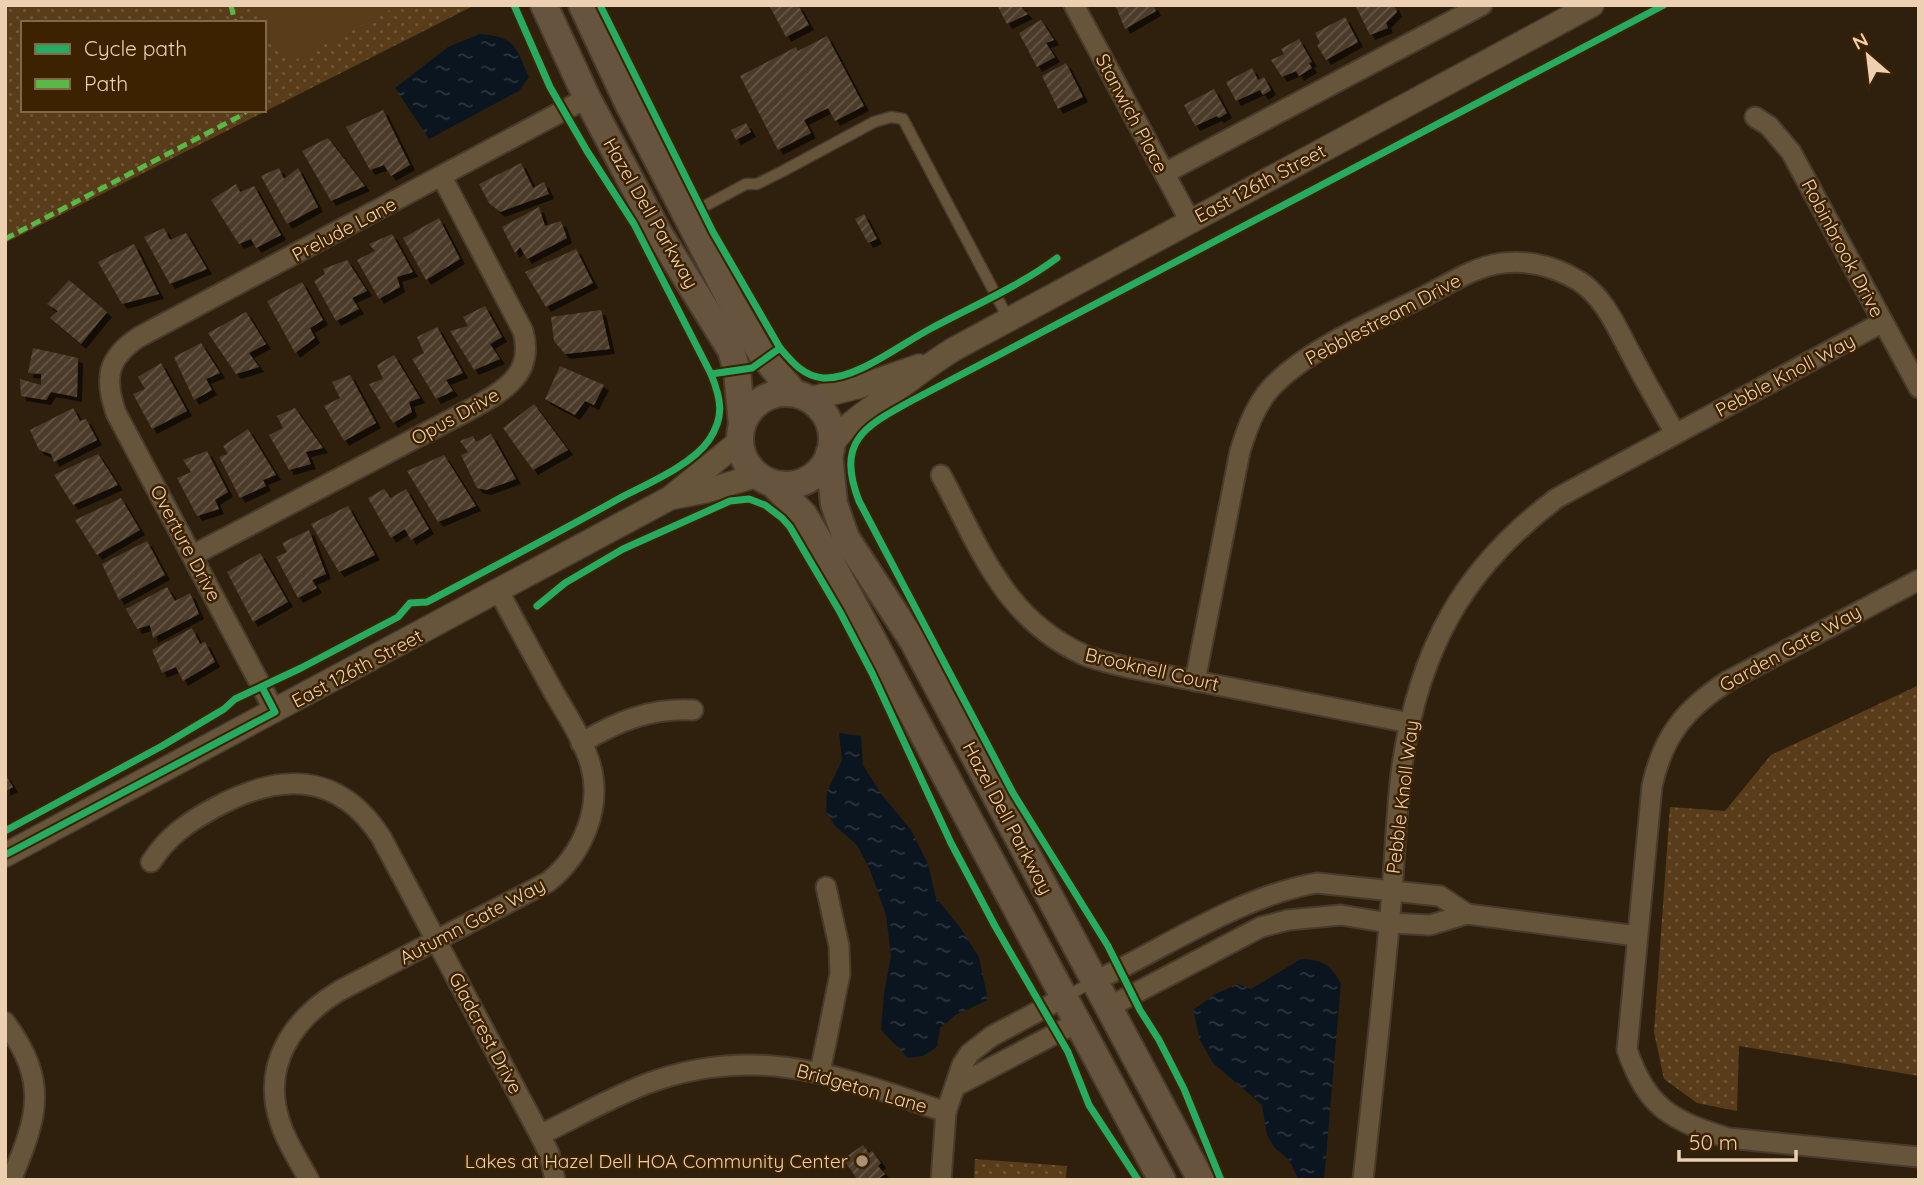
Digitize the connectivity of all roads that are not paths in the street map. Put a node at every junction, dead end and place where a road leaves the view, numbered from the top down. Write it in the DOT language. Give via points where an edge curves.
graph roads {
  1 [pos="544,5"];
  2 [pos="582,5"];
  3 [pos="1074,5"];
  4 [pos="1482,5"];
  5 [pos="1592,5"];
  6 [pos="1563,12"];
  7 [pos="587,98"];
  8 [pos="1755,117"];
  9 [pos="1165,173"];
  10 [pos="442,177"];
  11 [pos="686,216"];
  12 [pos="1191,220"];
  13 [pos="1008,318"];
  14 [pos="1883,322"];
  15 [pos="929,364"];
  16 [pos="110,370"];
  17 [pos="1919,388"];
  18 [pos="801,396"];
  19 [pos="741,433"];
  20 [pos="1675,433"];
  21 [pos="831,449"];
  22 [pos="941,475"];
  23 [pos="765,479"];
  24 [pos="670,498"];
  25 [pos="193,555"];
  26 [pos="1919,580"];
  27 [pos="499,592"];
  28 [pos="1195,681"];
  29 [pos="693,710"];
  30 [pos="275,712"];
  31 [pos="1410,723"];
  32 [pos="581,743"];
  33 [pos="5,855"];
  34 [pos="150,862"];
  35 [pos="826,887"];
  36 [pos="1392,890"];
  37 [pos="1466,914"];
  38 [pos="1389,923"];
  39 [pos="1637,936"];
  40 [pos="436,940"];
  41 [pos="1095,981"];
  42 [pos="1065,997"];
  43 [pos="1093,1014"];
  44 [pos="5,1022"];
  45 [pos="820,1072"];
  46 [pos="956,1086"];
  47 [pos="946,1112"];
  48 [pos="540,1135"];
  49 [pos="1919,1157"];
  50 [pos="11,1180"];
  51 [pos="309,1180"];
  52 [pos="555,1180"];
  53 [pos="941,1180"];
  54 [pos="1163,1180"];
  55 [pos="1201,1180"];
  56 [pos="1363,1180"];
  1 -- 7 [label="main road, Hazel Dell Parkway"];
  2 -- 11 [label="main road, Hazel Dell Parkway"];
  3 -- 9 [label="street, Stanwich Place"];
  4 -- 9 [label="street"];
  5 -- 6 [label="street, East 126th Street"];
  6 -- 12 [label="street, East 126th Street"];
  7 -- 10 [label="street, Prelude Lane"];
  7 -- 19 [label="main road, Hazel Dell Parkway" via="659,234 731,350"];
  8 -- 14 [label="street, Robinbrook Drive" via="1791,152"];
  9 -- 12 [label="street, Stanwich Place"];
  10 -- 16 [label="street, Prelude Lane" via="139,337 125,346"];
  10 -- 25 [label="street, Opus Drive" via="523,331 526,350 515,379 471,409"];
  11 -- 13 [label="lane" via="874,122 903,119"];
  11 -- 18 [label="main road, Hazel Dell Parkway" via="756,345"];
  12 -- 13 [label="street, East 126th Street"];
  13 -- 15 [label="street, East 126th Street"];
  14 -- 17 [label="street, Robinbrook Drive"];
  14 -- 20 [label="street, Pebble Knoll Way"];
  15 -- 18 [label="street, East 126th Street" via="851,389"];
  15 -- 21 [label="street, East 126th Street" via="849,424"];
  16 -- 25 [label="street, Overture Drive" via="108,384 116,413"];
  18 -- 19 [label="main road" via="777,394 762,400 750,410"];
  18 -- 21 [label="main road" via="821,408 829,421"];
  19 -- 23 [label="main road" via="747,463"];
  19 -- 24 [label="street, East 126th Street"];
  20 -- 28 [label="street, Pebblestream Drive" via="1602,302 1581,282 1554,269 1531,262 1477,270 1354,331 1280,379 1247,428"];
  20 -- 31 [label="street, Pebble Knoll Way" via="1557,498 1499,549 1443,626 1428,659"];
  21 -- 23 [label="main road" via="820,469 806,480 789,485"];
  21 -- 41 [label="main road, Hazel Dell Parkway" via="834,504 846,538 913,641"];
  22 -- 28 [label="street, Brooknell Court" via="1007,594 1040,629 1086,656"];
  23 -- 24 [label="street, East 126th Street"];
  23 -- 42 [label="main road, Hazel Dell Parkway" via="797,508 817,536"];
  24 -- 27 [label="street, East 126th Street"];
  25 -- 30 [label="street, Overture Drive"];
  26 -- 39 [label="street, Garden Gate Way" via="1728,681 1700,699 1677,724 1651,786"];
  27 -- 30 [label="street, East 126th Street"];
  27 -- 32 [label="street, Autumn Gate Way"];
  28 -- 31 [label="street, Brooknell Court"];
  29 -- 32 [label="street" via="645,713"];
  30 -- 33 [label="street, East 126th Street"];
  31 -- 36 [label="street, Pebble Knoll Way"];
  32 -- 40 [label="street, Autumn Gate Way" via="594,797 585,834 567,864 548,881"];
  34 -- 40 [label="street, Gladcrest Drive" via="180,827 237,795 279,783 314,786 341,797 374,826"];
  35 -- 45 [label="street" via="840,974"];
  36 -- 37 [label="street" via="1440,896"];
  36 -- 38 [label="street, Pebble Knoll Way"];
  36 -- 41 [label="street" via="1317,883 1297,886 1240,907"];
  37 -- 38 [label="street" via="1430,925"];
  37 -- 39 [label="street"];
  38 -- 43 [label="street" via="1341,915 1261,927"];
  38 -- 56 [label="street, Pebble Knoll Way"];
  39 -- 49 [label="street, Garden Gate Way" via="1627,1050 1636,1076 1652,1100 1679,1120 1728,1138"];
  40 -- 48 [label="street, Gladcrest Drive"];
  40 -- 51 [label="street, Autumn Gate Way" via="321,1002 287,1041 277,1070 276,1105 283,1131"];
  41 -- 42 [label="lane"];
  41 -- 43 [label="main road, Hazel Dell Parkway"];
  42 -- 43 [label="main road, Hazel Dell Parkway"];
  42 -- 46 [label="street" via="979,1045 962,1065"];
  43 -- 46 [label="street"];
  43 -- 54 [label="main road, Hazel Dell Parkway"];
  43 -- 55 [label="main road, Hazel Dell Parkway"];
  44 -- 50 [label="street" via="26,1054 35,1105 32,1128"];
  45 -- 47 [label="street, Bridgeton Lane"];
  45 -- 48 [label="street, Bridgeton Lane" via="771,1065 709,1067 646,1084"];
  46 -- 47 [label="street"];
  47 -- 53 [label="street"];
  48 -- 52 [label="street, Gladcrest Drive"];
}
